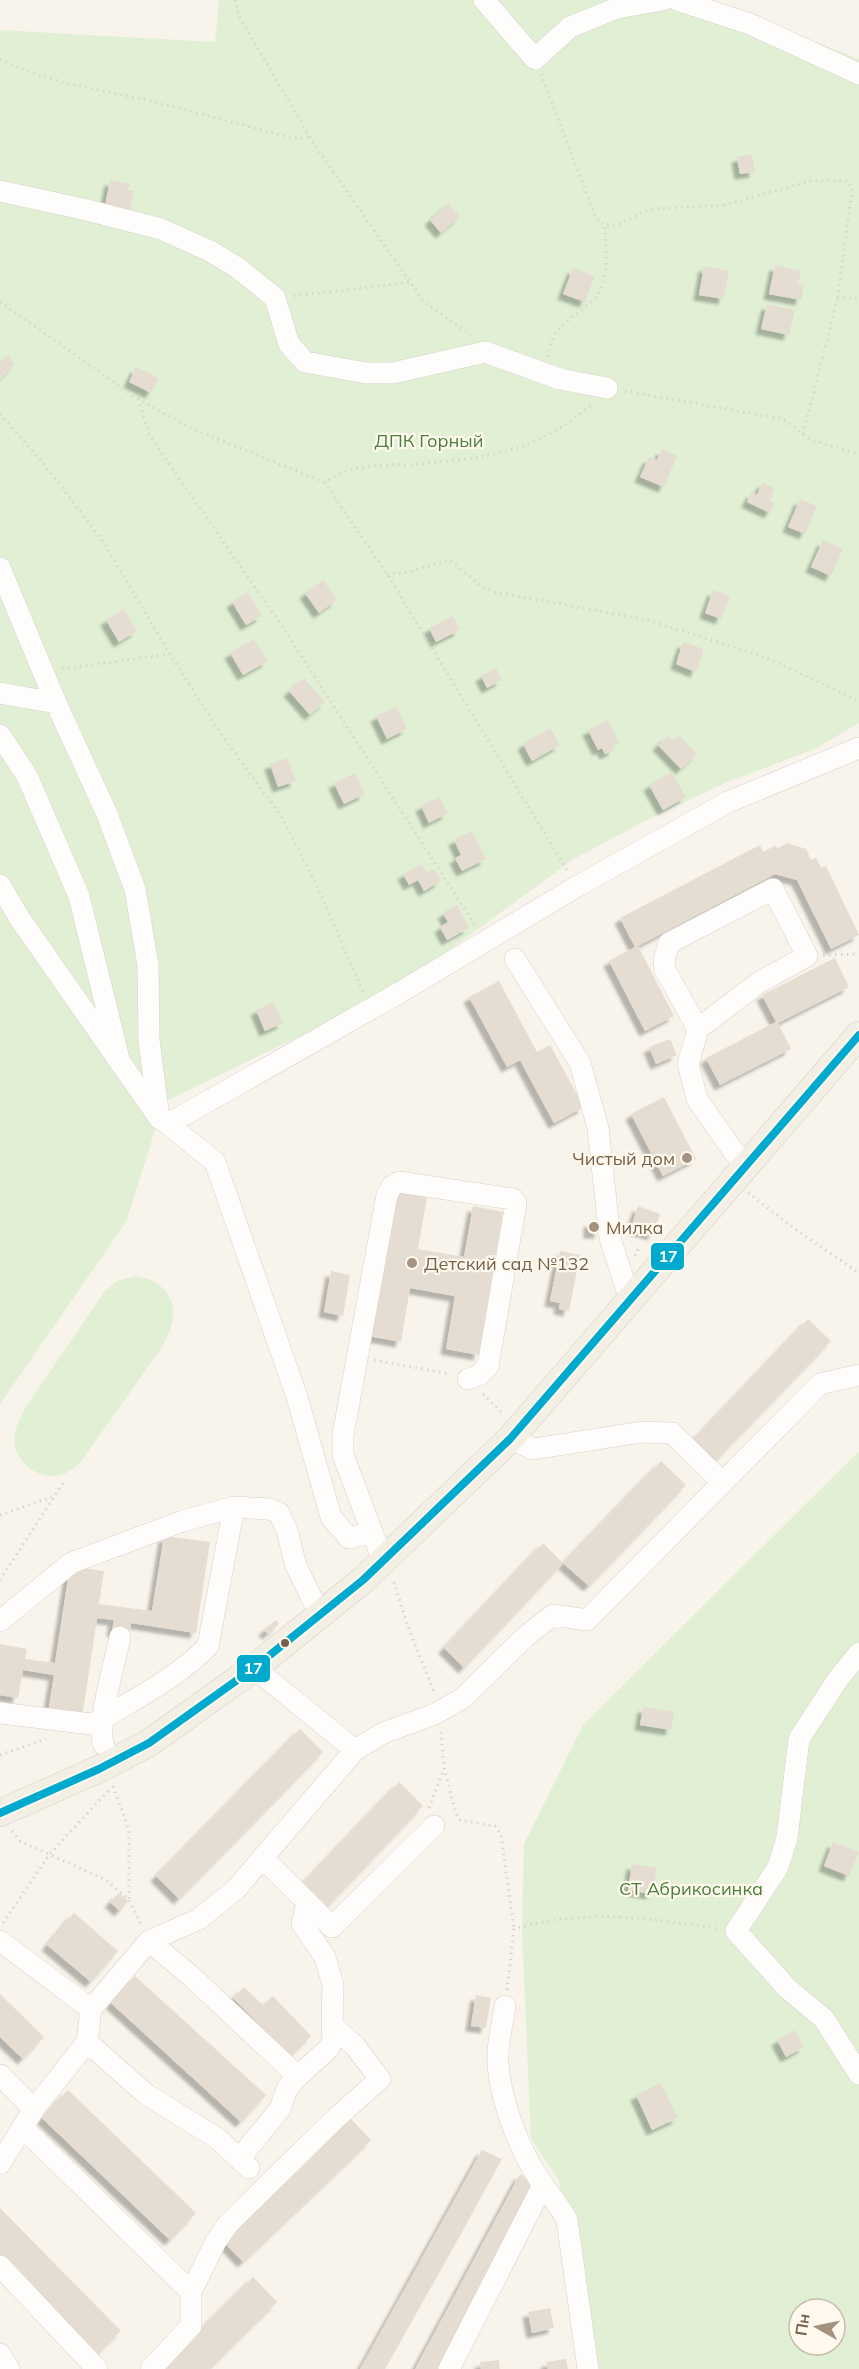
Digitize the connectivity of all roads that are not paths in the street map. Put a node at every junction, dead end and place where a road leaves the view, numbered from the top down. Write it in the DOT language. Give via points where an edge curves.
graph roads {
  1 [pos="484,0"];
  2 [pos="663,0"];
  3 [pos="677,0"];
  4 [pos="859,74"];
  5 [pos="0,191"];
  6 [pos="607,388"];
  7 [pos="0,568"];
  8 [pos="0,693"];
  9 [pos="56,703"];
  10 [pos="0,735"];
  11 [pos="859,748"];
  12 [pos="0,885"];
  13 [pos="514,959"];
  14 [pos="698,1029"];
  15 [pos="859,1035"];
  16 [pos="120,1064"];
  17 [pos="163,1121"];
  18 [pos="746,1177"];
  19 [pos="630,1300"];
  20 [pos="859,1374"];
  21 [pos="468,1379"];
  22 [pos="506,1426"];
  23 [pos="722,1482"];
  24 [pos="234,1507"];
  25 [pos="371,1532"];
  26 [pos="387,1567"];
  27 [pos="320,1615"];
  28 [pos="0,1621"];
  29 [pos="120,1637"];
  30 [pos="859,1653"];
  31 [pos="254,1668"];
  32 [pos="0,1713"];
  33 [pos="102,1719"];
  34 [pos="104,1745"];
  35 [pos="355,1750"];
  36 [pos="5,1821"];
  37 [pos="434,1826"];
  38 [pos="263,1858"];
  39 [pos="307,1902"];
  40 [pos="1,1939"];
  41 [pos="149,1941"];
  42 [pos="505,2006"];
  43 [pos="91,2009"];
  44 [pos="332,2025"];
  45 [pos="87,2042"];
  46 [pos="290,2069"];
  47 [pos="0,2074"];
  48 [pos="859,2074"];
  49 [pos="34,2109"];
  50 [pos="22,2127"];
  51 [pos="0,2164"];
  52 [pos="543,2185"];
  53 [pos="0,2266"];
  54 [pos="191,2292"];
  55 [pos="0,2354"];
  56 [pos="9,2369"];
  57 [pos="97,2369"];
  58 [pos="151,2369"];
  59 [pos="449,2369"];
  60 [pos="588,2369"];
  1 -- 2 [label="street" via="535,59 570,27 617,8"];
  3 -- 4 [label="street" via="750,24"];
  5 -- 6 [label="street" via="161,229 210,251 275,298 289,344 305,362 366,373 393,373 485,352 560,379"];
  7 -- 9 [label="street"];
  8 -- 9 [label="street"];
  9 -- 17 [label="street" via="107,814 135,889 148,965 149,1040"];
  10 -- 16 [label="street" via="27,776 80,896"];
  11 -- 17 [label="street" via="728,802 370,1008"];
  12 -- 16 [label="street"];
  13 -- 19 [label="street" via="580,1063 598,1128 610,1238"];
  14 -- 14 [label="street" via="758,983 807,956 773,889 669,943 665,970"];
  14 -- 18 [label="street" via="688,1064 697,1100 734,1152"];
  15 -- 18 [label="main road"];
  16 -- 17 [label="street"];
  17 -- 25 [label="street" via="215,1162 297,1397 331,1517 349,1538"];
  18 -- 19 [label="main road"];
  19 -- 22 [label="main road"];
  20 -- 23 [label="street" via="820,1384"];
  21 -- 25 [label="street" via="488,1366 516,1203 513,1198 399,1182 387,1195 343,1435 343,1455"];
  22 -- 23 [label="street" via="533,1449 642,1432 672,1433"];
  22 -- 26 [label="main road"];
  23 -- 35 [label="street" via="587,1620 553,1615 463,1698 383,1733"];
  24 -- 27 [label="street" via="279,1513 296,1566"];
  24 -- 28 [label="street" via="183,1521 71,1563"];
  24 -- 33 [label="street" via="208,1646 184,1668"];
  25 -- 26 [label="street"];
  26 -- 27 [label="main road"];
  27 -- 31 [label="main road"];
  29 -- 33 [label="street"];
  30 -- 48 [label="street" via="799,1739 787,1838 777,1867 736,1931 787,1988 824,2019"];
  31 -- 35 [label="street"];
  31 -- 36 [label="main road" via="149,1743"];
  32 -- 33 [label="street" via="91,1724"];
  33 -- 34 [label="street"];
  35 -- 38 [label="street"];
  37 -- 39 [label="street" via="332,1927"];
  38 -- 39 [label="street"];
  38 -- 41 [label="street" via="236,1889 199,1919"];
  39 -- 44 [label="street" via="302,1924 325,1957 333,1985"];
  40 -- 43 [label="street"];
  41 -- 43 [label="street"];
  41 -- 46 [label="street"];
  42 -- 52 [label="street" via="498,2054 504,2103"];
  43 -- 45 [label="street"];
  44 -- 45 [label="street" via="333,2040 328,2049 287,2089 280,2109 244,2164 217,2138 147,2095"];
  44 -- 54 [label="street" via="355,2046 380,2079 229,2223"];
  45 -- 49 [label="street"];
  47 -- 49 [label="street"];
  49 -- 50 [label="street"];
  50 -- 51 [label="street"];
  50 -- 54 [label="street"];
  52 -- 59 [label="street"];
  52 -- 60 [label="street" via="567,2220"];
  53 -- 57 [label="street"];
  54 -- 58 [label="street" via="191,2326"];
  55 -- 56 [label="street"];
}
